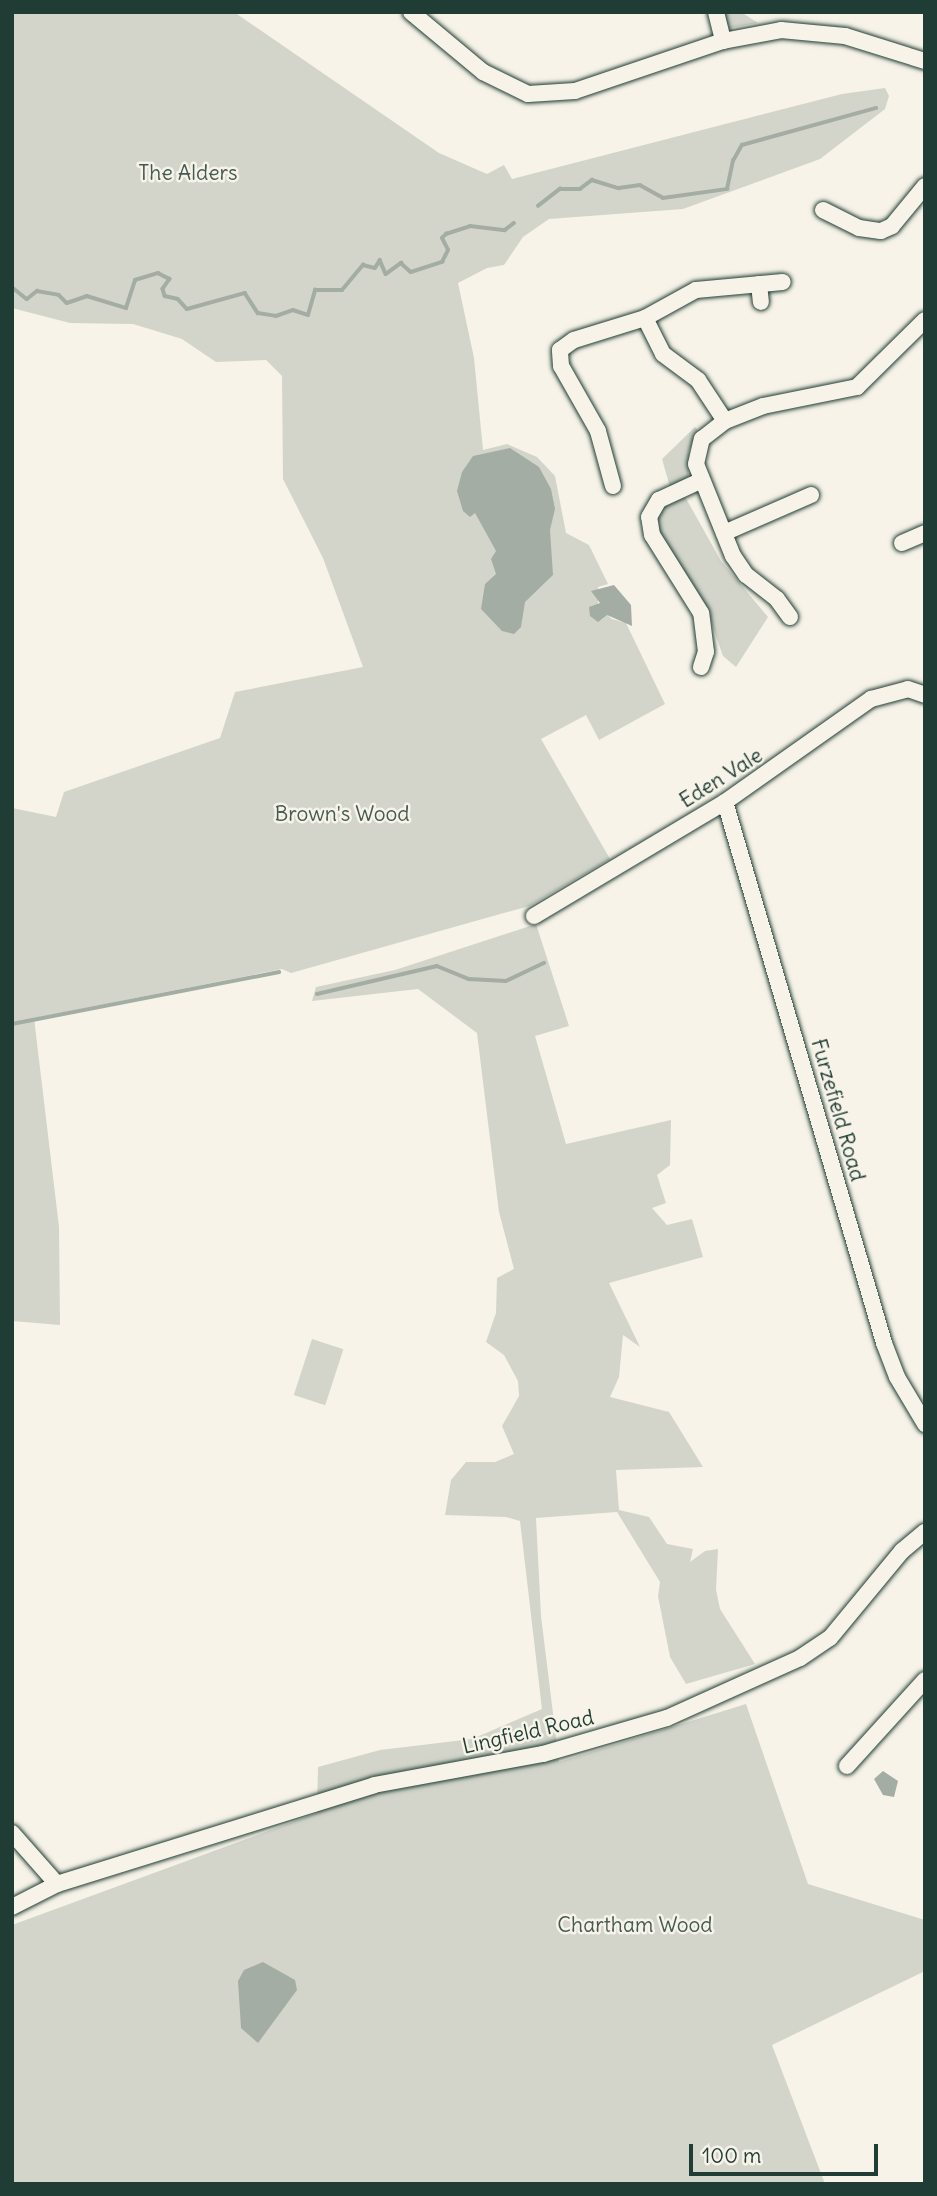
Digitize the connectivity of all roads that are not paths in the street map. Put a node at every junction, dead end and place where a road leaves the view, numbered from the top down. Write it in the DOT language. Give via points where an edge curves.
graph roads {
  1 [pos="411,12"];
  2 [pos="716,12"];
  3 [pos="723,41"];
  4 [pos="925,61"];
  5 [pos="925,186"];
  6 [pos="823,210"];
  7 [pos="783,282"];
  8 [pos="759,284"];
  9 [pos="761,302"];
  10 [pos="645,318"];
  11 [pos="925,320"];
  12 [pos="725,421"];
  13 [pos="702,480"];
  14 [pos="613,486"];
  15 [pos="811,495"];
  16 [pos="925,533"];
  17 [pos="724,534"];
  18 [pos="902,543"];
  19 [pos="790,617"];
  20 [pos="701,667"];
  21 [pos="924,691"];
  22 [pos="724,802"];
  23 [pos="534,916"];
  24 [pos="925,1424"];
  25 [pos="925,1532"];
  26 [pos="925,1680"];
  27 [pos="847,1766"];
  28 [pos="12,1833"];
  29 [pos="57,1884"];
  30 [pos="12,1907"];
  1 -- 3 [label="street" via="483,72 528,94 575,91"];
  2 -- 3 [label="street"];
  3 -- 4 [label="street" via="781,30 812,31 894,49"];
  5 -- 6 [label="street" via="892,226 881,231 859,228"];
  7 -- 8 [label="street"];
  8 -- 9 [label="street"];
  8 -- 10 [label="street" via="696,290"];
  10 -- 12 [label="street" via="663,354 698,380"];
  10 -- 14 [label="street" via="574,340 558,358 598,431"];
  11 -- 12 [label="street" via="857,387 762,406"];
  12 -- 13 [label="street" via="702,439 696,451"];
  13 -- 17 [label="street"];
  13 -- 20 [label="street" via="659,500 649,517 652,535 701,613 706,652"];
  15 -- 17 [label="street"];
  16 -- 18 [label="street"];
  17 -- 19 [label="street" via="746,575 777,599"];
  21 -- 22 [label="street, Eden Vale" via="891,690 872,699"];
  22 -- 23 [label="street, Eden Vale"];
  22 -- 24 [label="street, Furzefield Road" via="884,1343 897,1377"];
  25 -- 29 [label="street, Lingfield Road" via="902,1550 830,1638 800,1658 667,1718 543,1754 374,1785"];
  26 -- 27 [label="street"];
  28 -- 29 [label="street"];
  29 -- 30 [label="street, Lingfield Road"];
}
